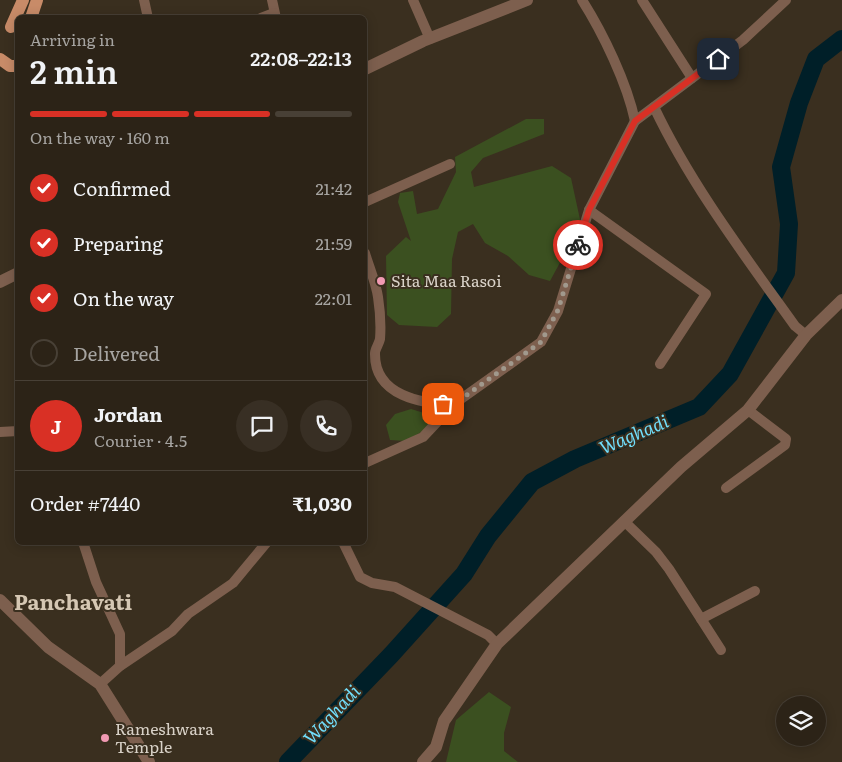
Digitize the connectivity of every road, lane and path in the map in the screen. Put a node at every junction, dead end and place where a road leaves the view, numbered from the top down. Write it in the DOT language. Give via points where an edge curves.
graph roads {
  1 [pos="23,0"];
  2 [pos="37,0"];
  3 [pos="144,0"];
  4 [pos="272,0"];
  5 [pos="412,0"];
  6 [pos="527,0"];
  7 [pos="582,0"];
  8 [pos="642,0"];
  9 [pos="786,0"];
  10 [pos="18,15"];
  11 [pos="32,15"];
  12 [pos="147,15"];
  13 [pos="275,15"];
  14 [pos="14,27"];
  15 [pos="0,34"];
  16 [pos="430,39"];
  17 [pos="367,68"];
  18 [pos="692,78"];
  19 [pos="654,107"];
  20 [pos="635,121"];
  21 [pos="450,164"];
  22 [pos="367,201"];
  23 [pos="589,210"];
  24 [pos="367,260"];
  25 [pos="15,274"];
  26 [pos="0,282"];
  27 [pos="842,300"];
  28 [pos="806,335"];
  29 [pos="370,354"];
  30 [pos="660,364"];
  31 [pos="454,404"];
  32 [pos="748,410"];
  33 [pos="15,431"];
  34 [pos="0,432"];
  35 [pos="367,462"];
  36 [pos="726,488"];
  37 [pos="624,521"];
  38 [pos="84,545"];
  39 [pos="264,545"];
  40 [pos="344,545"];
  41 [pos="755,591"];
  42 [pos="0,600"];
  43 [pos="701,619"];
  44 [pos="496,644"];
  45 [pos="721,650"];
  46 [pos="120,666"];
  47 [pos="100,684"];
  48 [pos="436,747"];
  49 [pos="149,762"];
  50 [pos="423,762"];
  51 [pos="433,762"];
  1 -- 10 [label="main road"];
  2 -- 11 [label="main road"];
  3 -- 12 [label="street"];
  4 -- 13 [label="street"];
  5 -- 16 [label="street"];
  6 -- 16 [label="street"];
  7 -- 20 [label="street" via="631,101"];
  8 -- 18 [label="street"];
  9 -- 18 [label="street" via="743,40"];
  14 -- 15 [label="main road"];
  16 -- 17 [label="street"];
  18 -- 19 [label="street"];
  19 -- 20 [label="street"];
  19 -- 28 [label="street" via="734,240 794,326"];
  20 -- 23 [label="street"];
  21 -- 22 [label="street"];
  23 -- 30 [label="street" via="706,294"];
  23 -- 31 [label="street" via="558,310 541,342"];
  24 -- 29 [label="street" via="378,296 380,341"];
  25 -- 26 [label="street"];
  27 -- 28 [label="street"];
  28 -- 32 [label="street"];
  29 -- 31 [label="street" via="379,375 410,400"];
  31 -- 35 [label="street" via="423,437"];
  32 -- 36 [label="street" via="786,439 785,445"];
  32 -- 37 [label="street"];
  33 -- 34 [label="street"];
  37 -- 43 [label="street" via="656,552"];
  37 -- 44 [label="street"];
  38 -- 46 [label="street" via="96,582 120,634"];
  39 -- 46 [label="street" via="233,583 188,614 172,631"];
  40 -- 44 [label="street" via="360,577 395,587 488,635"];
  41 -- 43 [label="street"];
  42 -- 47 [label="street" via="48,647"];
  43 -- 45 [label="street"];
  44 -- 48 [label="street" via="444,721"];
  46 -- 47 [label="street"];
  47 -- 49 [label="street"];
  48 -- 50 [label="street"];
  48 -- 51 [label="street"];
}
